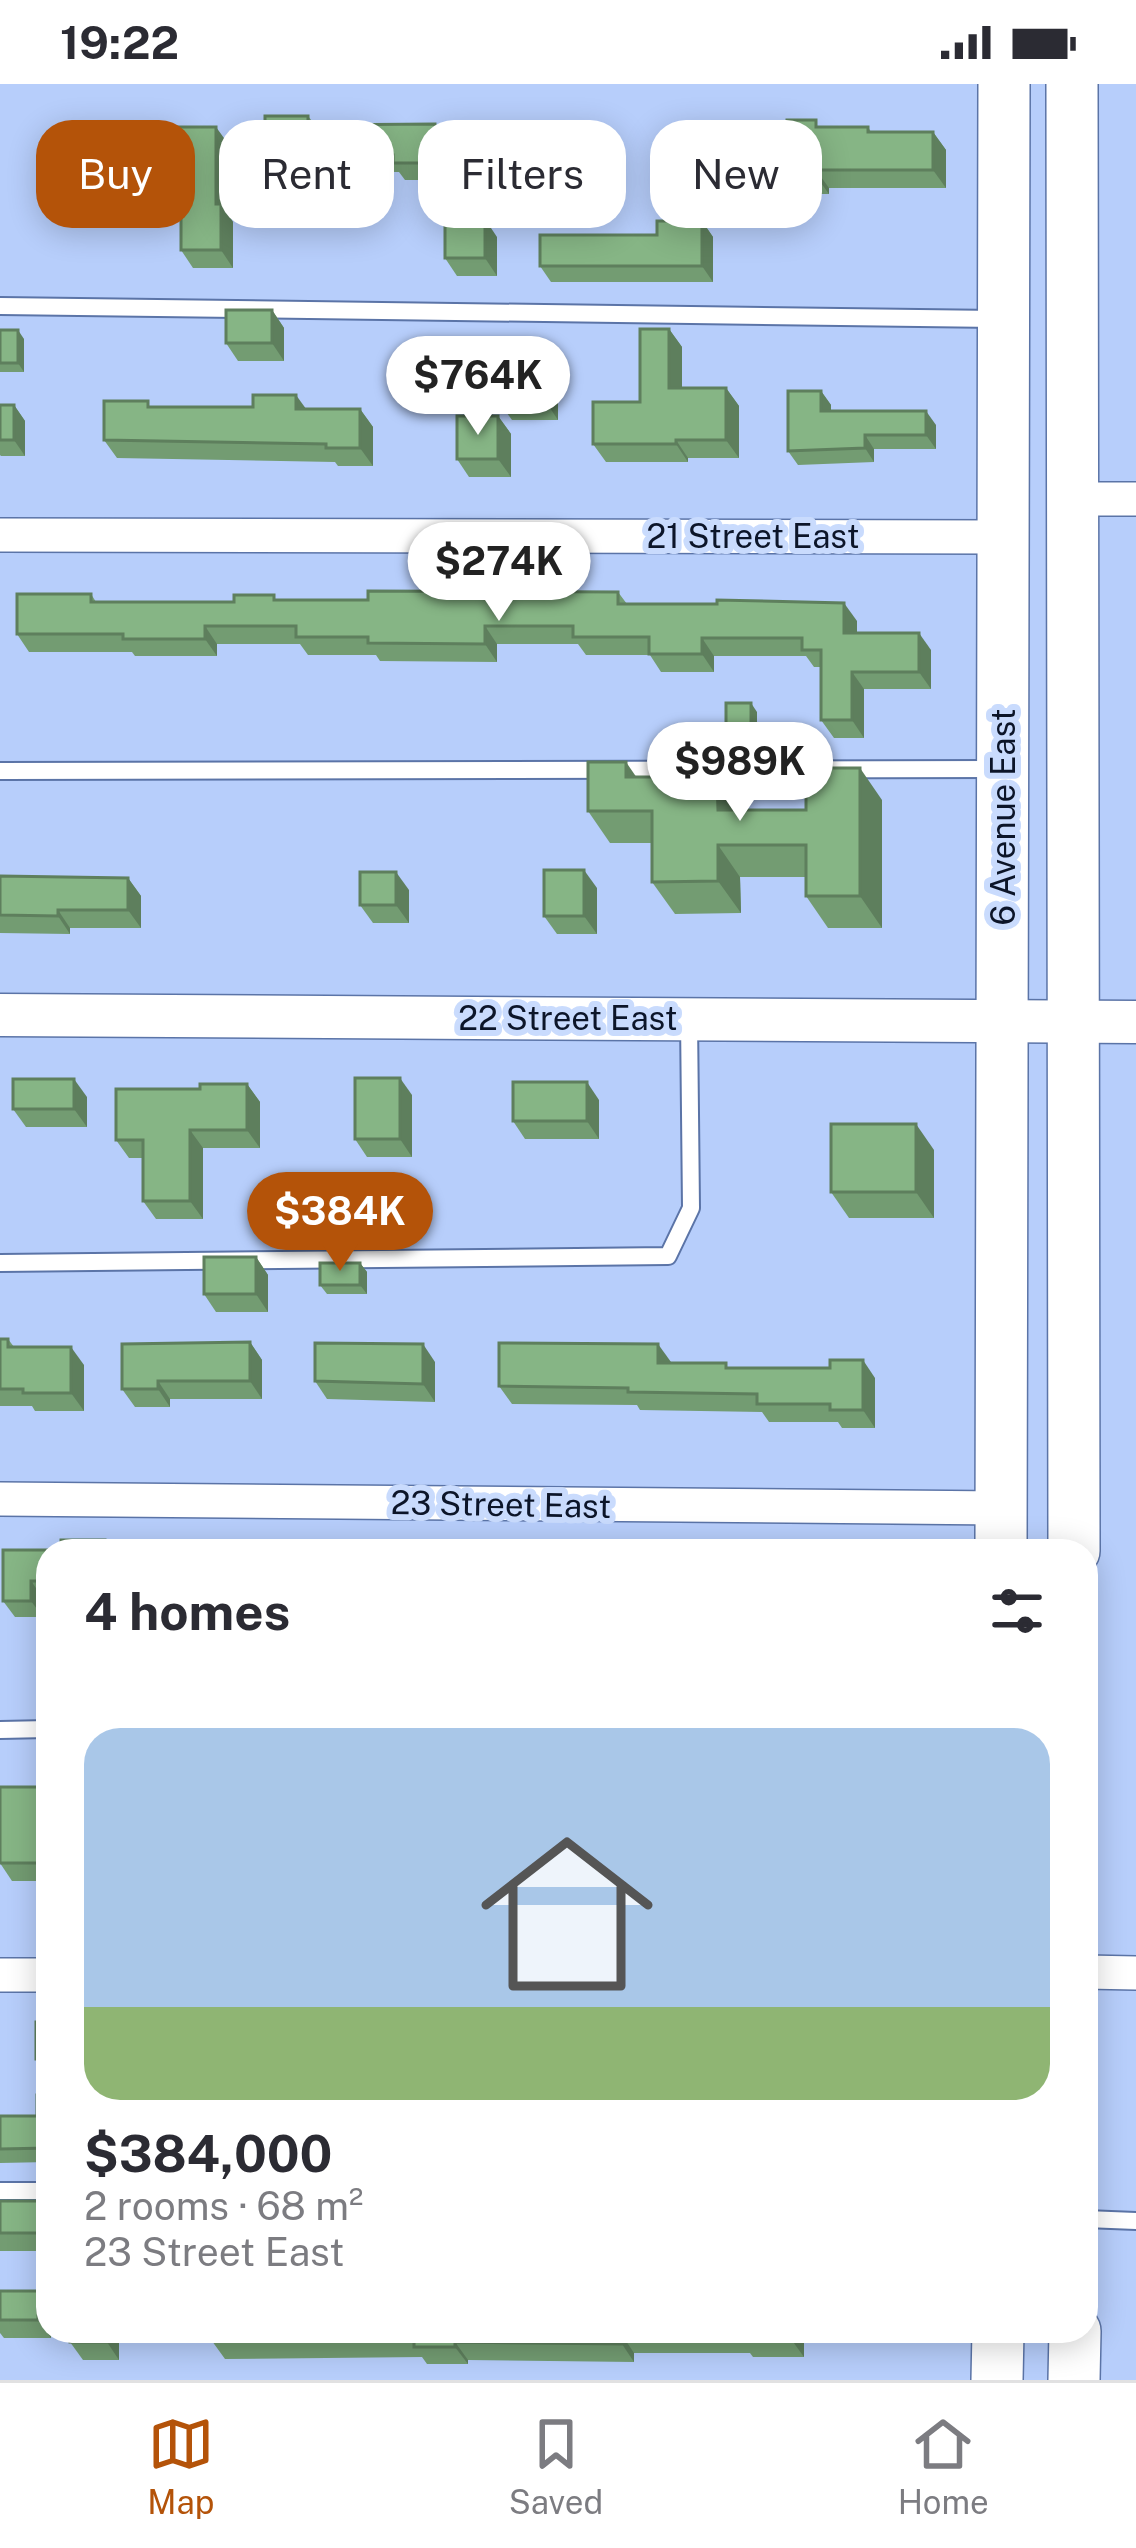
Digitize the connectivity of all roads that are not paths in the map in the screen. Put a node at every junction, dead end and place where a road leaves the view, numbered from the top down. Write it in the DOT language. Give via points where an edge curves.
graph roads {
  1 [pos="1004,84"];
  2 [pos="1072,84"];
  3 [pos="0,306"];
  4 [pos="1004,319"];
  5 [pos="1071,499"];
  6 [pos="1136,499"];
  7 [pos="0,535"];
  8 [pos="1001,537"];
  9 [pos="1004,769"];
  10 [pos="0,771"];
  11 [pos="0,1015"];
  12 [pos="689,1019"];
  13 [pos="1003,1021"];
  14 [pos="1074,1021"];
  15 [pos="1136,1022"];
  16 [pos="0,1263"];
  17 [pos="0,1499"];
  18 [pos="1002,1530"];
  19 [pos="1074,1539"];
  20 [pos="0,1730"];
  21 [pos="36,1730"];
  22 [pos="1098,1972"];
  23 [pos="1136,1973"];
  24 [pos="36,1975"];
  25 [pos="0,1976"];
  26 [pos="0,2191"];
  27 [pos="36,2191"];
  28 [pos="1098,2219"];
  29 [pos="1136,2221"];
  30 [pos="998,2343"];
  31 [pos="1075,2343"];
  32 [pos="998,2380"];
  33 [pos="1075,2380"];
  1 -- 4 [label="main road, 6 Avenue East"];
  2 -- 5 [label="main road, 6 Avenue East"];
  3 -- 4 [label="lane"];
  4 -- 8 [label="main road, 6 Avenue East"];
  5 -- 6 [label="street"];
  5 -- 14 [label="main road, 6 Avenue East"];
  7 -- 8 [label="street, 21 Street East"];
  8 -- 9 [label="main road, 6 Avenue East"];
  9 -- 10 [label="lane"];
  9 -- 13 [label="main road, 6 Avenue East"];
  11 -- 12 [label="street, 22 Street East"];
  12 -- 13 [label="street, 22 Street East"];
  12 -- 16 [label="lane" via="691,1208 668,1256"];
  13 -- 14 [label="street, 22 Street East"];
  13 -- 18 [label="main road, 6 Avenue East"];
  14 -- 15 [label="street, 22 Street East"];
  14 -- 19 [label="main road, 6 Avenue East"];
  17 -- 18 [label="street, 23 Street East"];
  20 -- 21 [label="lane"];
  22 -- 23 [label="street"];
  24 -- 25 [label="street"];
  26 -- 27 [label="lane"];
  28 -- 29 [label="lane"];
  30 -- 32 [label="main road"];
  31 -- 33 [label="main road"];
}
